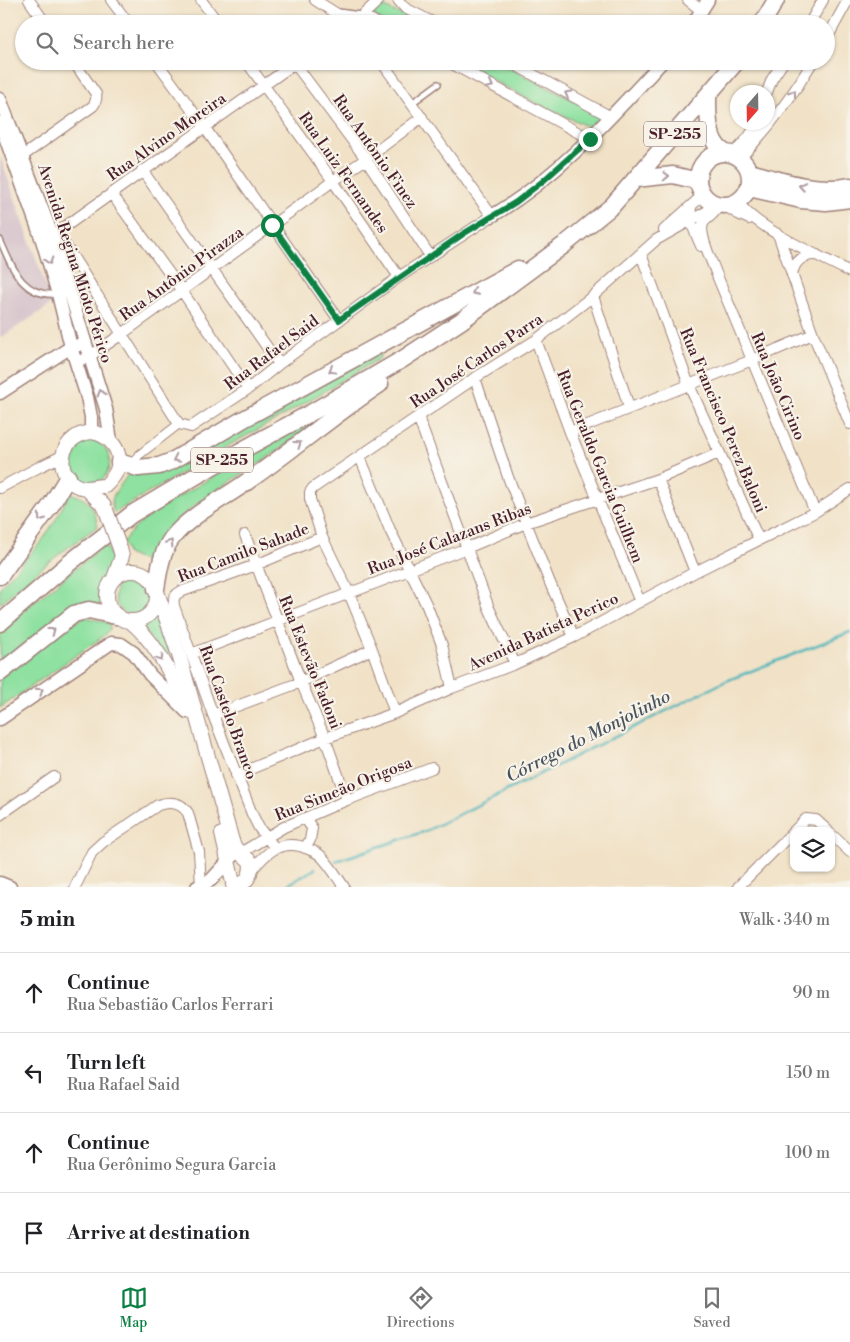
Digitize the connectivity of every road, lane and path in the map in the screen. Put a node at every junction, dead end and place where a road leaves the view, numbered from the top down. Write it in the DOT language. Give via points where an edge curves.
graph roads {
  1 [pos="29,0"];
  2 [pos="111,0"];
  3 [pos="201,0"];
  4 [pos="315,0"];
  5 [pos="379,0"];
  6 [pos="398,0"];
  7 [pos="688,0"];
  8 [pos="776,0"];
  9 [pos="823,0"];
  10 [pos="848,0"];
  11 [pos="705,5"];
  12 [pos="336,12"];
  13 [pos="40,15"];
  14 [pos="122,15"];
  15 [pos="212,15"];
  16 [pos="340,15"];
  17 [pos="363,15"];
  18 [pos="419,15"];
  19 [pos="767,15"];
  20 [pos="814,15"];
  21 [pos="835,24"];
  22 [pos="79,70"];
  23 [pos="163,70"];
  24 [pos="253,70"];
  25 [pos="285,70"];
  26 [pos="302,70"];
  27 [pos="388,70"];
  28 [pos="464,70"];
  29 [pos="525,70"];
  30 [pos="655,70"];
  31 [pos="730,70"];
  32 [pos="778,70"];
  33 [pos="808,70"];
  34 [pos="438,84"];
  35 [pos="264,85"];
  36 [pos="770,85"];
  37 [pos="708,97"];
  38 [pos="0,99"];
  39 [pos="412,103"];
  40 [pos="422,117"];
  41 [pos="611,117"];
  42 [pos="0,123"];
  43 [pos="205,128"];
  44 [pos="753,130"];
  45 [pos="590,139"];
  46 [pos="732,155"];
  47 [pos="19,159"];
  48 [pos="366,159"];
  49 [pos="142,170"];
  50 [pos="635,179"];
  51 [pos="750,180"];
  52 [pos="333,181"];
  53 [pos="850,186"];
  54 [pos="700,188"];
  55 [pos="111,193"];
  56 [pos="850,199"];
  57 [pos="725,205"];
  58 [pos="691,207"];
  59 [pos="492,216"];
  60 [pos="690,220"];
  61 [pos="272,225"];
  62 [pos="778,234"];
  63 [pos="50,236"];
  64 [pos="0,240"];
  65 [pos="656,240"];
  66 [pos="564,245"];
  67 [pos="641,254"];
  68 [pos="818,255"];
  69 [pos="430,256"];
  70 [pos="212,269"];
  71 [pos="716,272"];
  72 [pos="850,272"];
  73 [pos="792,275"];
  74 [pos="399,277"];
  75 [pos="182,291"];
  76 [pos="593,296"];
  77 [pos="64,298"];
  78 [pos="339,320"];
  79 [pos="461,321"];
  80 [pos="122,334"];
  81 [pos="813,334"];
  82 [pos="536,340"];
  83 [pos="86,343"];
  84 [pos="70,347"];
  85 [pos="90,356"];
  86 [pos="752,360"];
  87 [pos="77,362"];
  88 [pos="279,364"];
  89 [pos="475,378"];
  90 [pos="689,385"];
  91 [pos="248,390"];
  92 [pos="0,393"];
  93 [pos="629,408"];
  94 [pos="418,417"];
  95 [pos="179,424"];
  96 [pos="850,424"];
  97 [pos="91,432"];
  98 [pos="570,432"];
  99 [pos="111,441"];
  100 [pos="719,453"];
  101 [pos="62,456"];
  102 [pos="360,457"];
  103 [pos="124,464"];
  104 [pos="68,477"];
  105 [pos="658,479"];
  106 [pos="105,486"];
  107 [pos="0,488"];
  108 [pos="86,488"];
  109 [pos="850,489"];
  110 [pos="598,500"];
  111 [pos="105,508"];
  112 [pos="815,512"];
  113 [pos="526,523"];
  114 [pos="245,535"];
  115 [pos="322,537"];
  116 [pos="759,540"];
  117 [pos="466,548"];
  118 [pos="121,553"];
  119 [pos="256,565"];
  120 [pos="409,570"];
  121 [pos="136,571"];
  122 [pos="2,572"];
  123 [pos="695,572"];
  124 [pos="114,578"];
  125 [pos="156,589"];
  126 [pos="349,593"];
  127 [pos="174,596"];
  128 [pos="640,602"];
  129 [pos="123,618"];
  130 [pos="278,621"];
  131 [pos="0,623"];
  132 [pos="574,637"];
  133 [pos="372,649"];
  134 [pos="191,654"];
  135 [pos="516,664"];
  136 [pos="0,673"];
  137 [pos="301,682"];
  138 [pos="452,688"];
  139 [pos="188,713"];
  140 [pos="395,713"];
  141 [pos="213,715"];
  142 [pos="0,719"];
  143 [pos="325,738"];
  144 [pos="432,768"];
  145 [pos="236,775"];
  146 [pos="54,777"];
  147 [pos="347,800"];
  148 [pos="0,815"];
  149 [pos="305,818"];
  150 [pos="798,827"];
  151 [pos="824,827"];
  152 [pos="312,828"];
  153 [pos="790,835"];
  154 [pos="266,837"];
  155 [pos="835,838"];
  156 [pos="275,848"];
  157 [pos="306,848"];
  158 [pos="242,852"];
  159 [pos="850,852"];
  160 [pos="320,856"];
  161 [pos="228,860"];
  162 [pos="252,870"];
  163 [pos="0,883"];
  164 [pos="199,886"];
  165 [pos="239,886"];
  166 [pos="342,886"];
  167 [pos="10,887"];
  168 [pos="74,887"];
  169 [pos="738,887"];
  1 -- 13 [label="street"];
  2 -- 14 [label="street"];
  3 -- 15 [label="street"];
  4 -- 12 [label="street"];
  5 -- 17 [label="street"];
  6 -- 18 [label="street"];
  7 -- 11 [label="street"];
  8 -- 19 [label="main road"];
  9 -- 20 [label="street"];
  10 -- 21 [label="street"];
  12 -- 16 [label="street"];
  12 -- 17 [label="lane"];
  22 -- 47 [label="street" via="96,94 93,106"];
  23 -- 43 [label="street"];
  24 -- 35 [label="street, Rua Luiz Fernandes"];
  25 -- 35 [label="street, Rua Alvino Moreira"];
  26 -- 48 [label="street, Rua Antônio Finez"];
  27 -- 39 [label="street"];
  28 -- 45 [label="street, one-way"];
  41 -- 29 [label="street, one-way"];
  30 -- 41 [label="street"];
  31 -- 37 [label="main road, SP-255"];
  32 -- 36 [label="street"];
  46 -- 33 [label="street, one-way" via="764,133"];
  34 -- 39 [label="lane"];
  35 -- 43 [label="street, Rua Alvino Moreira"];
  35 -- 52 [label="street, Rua Luiz Fernandes"];
  37 -- 46 [label="main road" via="708,124 715,142 720,150"];
  37 -- 50 [label="main road, SP-255"];
  38 -- 47 [label="street, Avenida Regina Mioto Périco"];
  39 -- 40 [label="street"];
  40 -- 48 [label="street, Rua Antônio Pirazza"];
  40 -- 59 [label="street"];
  41 -- 45 [label="street"];
  42 -- 47 [label="street, Avenida Regina Mioto Périco"];
  43 -- 49 [label="street, Rua Alvino Moreira"];
  43 -- 61 [label="street"];
  44 -- 46 [label="street"];
  45 -- 59 [label="street" via="543,181"];
  46 -- 51 [label="main road" via="746,164"];
  46 -- 54 [label="main road" via="715,154 708,158 698,173"];
  47 -- 63 [label="street, Avenida Regina Mioto Périco"];
  48 -- 52 [label="street, Rua Antônio Pirazza"];
  48 -- 69 [label="street, Rua Antônio Finez"];
  49 -- 55 [label="street, Rua Alvino Moreira"];
  49 -- 70 [label="street"];
  50 -- 54 [label="main road, one-way" via="673,175"];
  50 -- 66 [label="main road, SP-255" via="612,206"];
  53 -- 51 [label="main road, one-way" via="821,188"];
  51 -- 56 [label="main road" via="801,200 826,202"];
  51 -- 57 [label="main road" via="745,196"];
  52 -- 61 [label="street, Rua Antônio Pirazza"];
  52 -- 74 [label="street, Rua Luiz Fernandes"];
  54 -- 57 [label="main road" via="712,203"];
  54 -- 58 [label="street, Rua José Carlos Parra"];
  55 -- 63 [label="street, Rua Alvino Moreira"];
  55 -- 75 [label="street"];
  57 -- 60 [label="street, Rua José Carlos Parra"];
  57 -- 62 [label="street"];
  57 -- 71 [label="street" via="703,222 702,230"];
  58 -- 60 [label="street"];
  58 -- 65 [label="street, Rua José Carlos Parra"];
  59 -- 69 [label="street, Rua Rafael Said"];
  60 -- 65 [label="street, Rua José Carlos Parra"];
  60 -- 71 [label="street"];
  61 -- 70 [label="street, Rua Antônio Pirazza"];
  61 -- 78 [label="street"];
  62 -- 68 [label="street"];
  62 -- 73 [label="street"];
  63 -- 77 [label="street, Avenida Regina Mioto Périco"];
  63 -- 80 [label="street"];
  64 -- 77 [label="lane" via="14,272 27,286"];
  65 -- 67 [label="street, Rua José Carlos Parra"];
  66 -- 79 [label="main road, SP-255"];
  66 -- 103 [label="main road, SP-255, one-way" via="172,461 147,468"];
  67 -- 76 [label="street, Rua José Carlos Parra"];
  67 -- 90 [label="street, Rua Francisco Perez Baloni"];
  68 -- 72 [label="street"];
  68 -- 73 [label="street" via="798,261"];
  69 -- 74 [label="street, Rua Rafael Said"];
  70 -- 75 [label="street, Rua Antônio Pirazza"];
  70 -- 88 [label="street"];
  71 -- 86 [label="street, Rua João Cirino"];
  73 -- 81 [label="street"];
  74 -- 78 [label="street, Rua Rafael Said"];
  75 -- 80 [label="street, Rua Antônio Pirazza"];
  75 -- 91 [label="street"];
  76 -- 82 [label="street, Rua José Carlos Parra"];
  76 -- 93 [label="street"];
  77 -- 83 [label="street, Avenida Regina Mioto Périco"];
  77 -- 84 [label="street, Avenida Regina Mioto Périco"];
  78 -- 88 [label="street, Rua Rafael Said"];
  125 -- 79 [label="main road, SP-255, one-way" via="166,550 184,526 420,357"];
  79 -- 131 [label="main road, SP-255" via="403,360 132,514"];
  80 -- 85 [label="street, Rua Antônio Pirazza"];
  80 -- 95 [label="street"];
  81 -- 86 [label="street"];
  81 -- 96 [label="street"];
  82 -- 89 [label="street, Rua José Carlos Parra"];
  82 -- 98 [label="street, Rua Geraldo Garcia Guilhem"];
  83 -- 84 [label="street"];
  83 -- 85 [label="street, Avenida Regina Mioto Périco"];
  84 -- 87 [label="street, Avenida Regina Mioto Périco"];
  84 -- 92 [label="street"];
  85 -- 87 [label="street, Rua Antônio Pirazza"];
  99 -- 85 [label="street, Avenida Regina Mioto Périco, one-way" via="106,409"];
  86 -- 90 [label="street"];
  86 -- 112 [label="street, Rua João Cirino"];
  87 -- 97 [label="street, Avenida Regina Mioto Périco" via="87,397"];
  88 -- 91 [label="street, Rua Rafael Said"];
  89 -- 94 [label="street, Rua José Carlos Parra"];
  89 -- 113 [label="street"];
  90 -- 93 [label="street"];
  90 -- 100 [label="street, Rua Francisco Perez Baloni"];
  91 -- 95 [label="street, Rua Rafael Said" via="191,427"];
  93 -- 98 [label="street"];
  94 -- 102 [label="street, Rua José Carlos Parra"];
  94 -- 117 [label="street"];
  95 -- 103 [label="street"];
  97 -- 99 [label="main road" via="102,434"];
  97 -- 101 [label="main road" via="70,440"];
  98 -- 110 [label="street, Rua Geraldo Garcia Guilhem"];
  99 -- 103 [label="main road"];
  100 -- 105 [label="street, Rua José Calazans Ribas"];
  100 -- 116 [label="street, Rua Francisco Perez Baloni"];
  101 -- 104 [label="main road"];
  101 -- 107 [label="street"];
  102 -- 115 [label="street, Rua José Carlos Parra" via="310,492"];
  102 -- 120 [label="street"];
  103 -- 106 [label="main road"];
  104 -- 108 [label="main road"];
  104 -- 122 [label="main road, one-way"];
  105 -- 110 [label="street, Rua José Calazans Ribas"];
  105 -- 123 [label="street"];
  106 -- 108 [label="main road"];
  106 -- 111 [label="main road"];
  108 -- 111 [label="main road"];
  109 -- 112 [label="street, Avenida Batista Perico"];
  110 -- 113 [label="street, Rua José Calazans Ribas"];
  110 -- 128 [label="street, Rua Geraldo Garcia Guilhem"];
  111 -- 118 [label="main road, bridge"];
  112 -- 116 [label="street, Avenida Batista Perico"];
  113 -- 117 [label="street, Rua José Calazans Ribas"];
  113 -- 132 [label="street"];
  114 -- 119 [label="street, Rua Estevão Fadoni"];
  115 -- 119 [label="street, Rua Camilo Sahade"];
  115 -- 126 [label="street"];
  116 -- 123 [label="street, Avenida Batista Perico"];
  117 -- 120 [label="street, Rua José Calazans Ribas"];
  117 -- 135 [label="street" via="489,608"];
  118 -- 121 [label="main road"];
  118 -- 124 [label="main road"];
  119 -- 127 [label="street, Rua Camilo Sahade"];
  119 -- 130 [label="street, Rua Estevão Fadoni"];
  120 -- 126 [label="street, Rua José Calazans Ribas"];
  120 -- 138 [label="street" via="442,645"];
  121 -- 124 [label="main road"];
  121 -- 125 [label="main road" via="145,574"];
  123 -- 128 [label="street, Avenida Batista Perico"];
  124 -- 129 [label="main road" via="107,593 110,609"];
  125 -- 129 [label="main road" via="157,602 148,616 141,620"];
  125 -- 158 [label="main road" via="179,655 232,841"];
  126 -- 130 [label="street, Rua José Calazans Ribas"];
  126 -- 133 [label="street"];
  127 -- 134 [label="street, Rua Castelo Branco" via="174,606"];
  128 -- 132 [label="street, Avenida Batista Perico"];
  136 -- 129 [label="main road, one-way" via="74,614 89,610"];
  129 -- 139 [label="main road, one-way" via="145,634 177,686"];
  130 -- 134 [label="street, Rua José Calazans Ribas"];
  130 -- 137 [label="street, Rua Estevão Fadoni"];
  132 -- 135 [label="street, Avenida Batista Perico"];
  133 -- 137 [label="street"];
  133 -- 140 [label="street"];
  134 -- 141 [label="street, Rua Castelo Branco"];
  135 -- 138 [label="street, Avenida Batista Perico"];
  137 -- 141 [label="street"];
  137 -- 143 [label="street, Rua Estevão Fadoni"];
  138 -- 140 [label="street, Avenida Batista Perico"];
  142 -- 139 [label="street, one-way" via="111,644 121,644 134,653 150,675"];
  139 -- 161 [label="main road"];
  140 -- 143 [label="street, Avenida Batista Perico"];
  141 -- 145 [label="street, Rua Castelo Branco"];
  143 -- 145 [label="street, Avenida Batista Perico"];
  143 -- 147 [label="street, Rua Estevão Fadoni"];
  144 -- 147 [label="street, Rua Simeão Origosa"];
  145 -- 154 [label="street, Rua Castelo Branco" via="252,814"];
  146 -- 148 [label="street"];
  147 -- 149 [label="street, Rua Simeão Origosa"];
  149 -- 152 [label="street"];
  149 -- 154 [label="street, Rua Simeão Origosa"];
  150 -- 151 [label="street" via="806,819 816,820"];
  152 -- 157 [label="street"];
  152 -- 160 [label="street"];
  153 -- 169 [label="street"];
  154 -- 156 [label="street, Rua Castelo Branco"];
  154 -- 158 [label="street, Rua Simeão Origosa"];
  155 -- 159 [label="street"];
  156 -- 157 [label="street" via="286,844"];
  156 -- 162 [label="street"];
  157 -- 160 [label="street"];
  158 -- 161 [label="street"];
  158 -- 162 [label="main road" via="250,861"];
  160 -- 166 [label="street"];
  161 -- 164 [label="street" via="218,873"];
  161 -- 165 [label="main road"];
  162 -- 165 [label="main road"];
  163 -- 167 [label="street"];
  164 -- 168 [label="street" via="199,852 188,813 172,802 158,805 103,842 92,852"];
}
